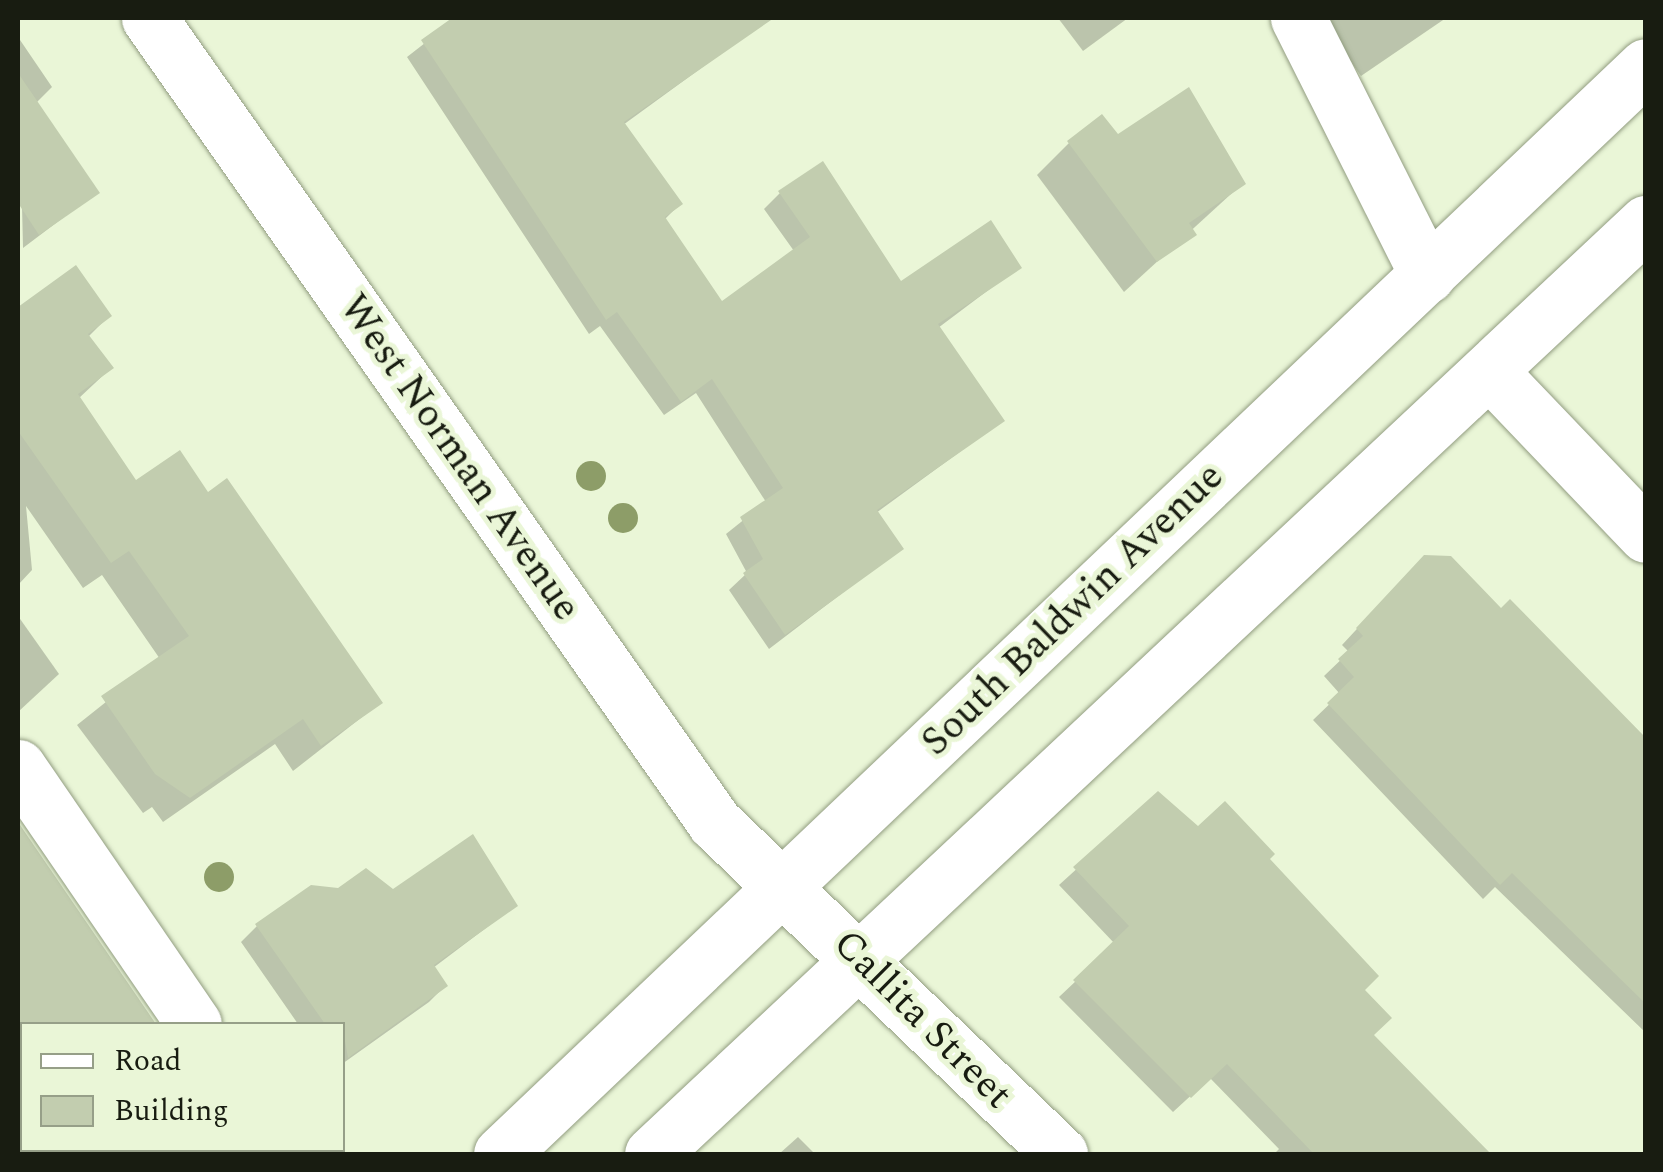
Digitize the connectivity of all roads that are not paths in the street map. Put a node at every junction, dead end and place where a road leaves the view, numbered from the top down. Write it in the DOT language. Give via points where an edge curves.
graph roads {
  1 [pos="149,18"];
  2 [pos="1298,18"];
  3 [pos="1646,66"];
  4 [pos="1646,223"];
  5 [pos="1426,274"];
  6 [pos="1493,375"];
  7 [pos="1646,534"];
  8 [pos="18,767"];
  9 [pos="783,886"];
  10 [pos="864,959"];
  11 [pos="193,1022"];
  12 [pos="501,1154"];
  13 [pos="652,1154"];
  14 [pos="1060,1154"];
  1 -- 9 [label="main road, West Norman Avenue" via="714,822"];
  2 -- 5 [label="main road"];
  3 -- 5 [label="main road, South Baldwin Avenue"];
  4 -- 6 [label="main road"];
  5 -- 9 [label="main road, South Baldwin Avenue"];
  6 -- 7 [label="main road"];
  6 -- 10 [label="main road"];
  8 -- 11 [label="main road"];
  9 -- 10 [label="main road, Callita Street"];
  9 -- 12 [label="main road, South Baldwin Avenue"];
  10 -- 13 [label="main road"];
  10 -- 14 [label="main road, Callita Street"];
}
